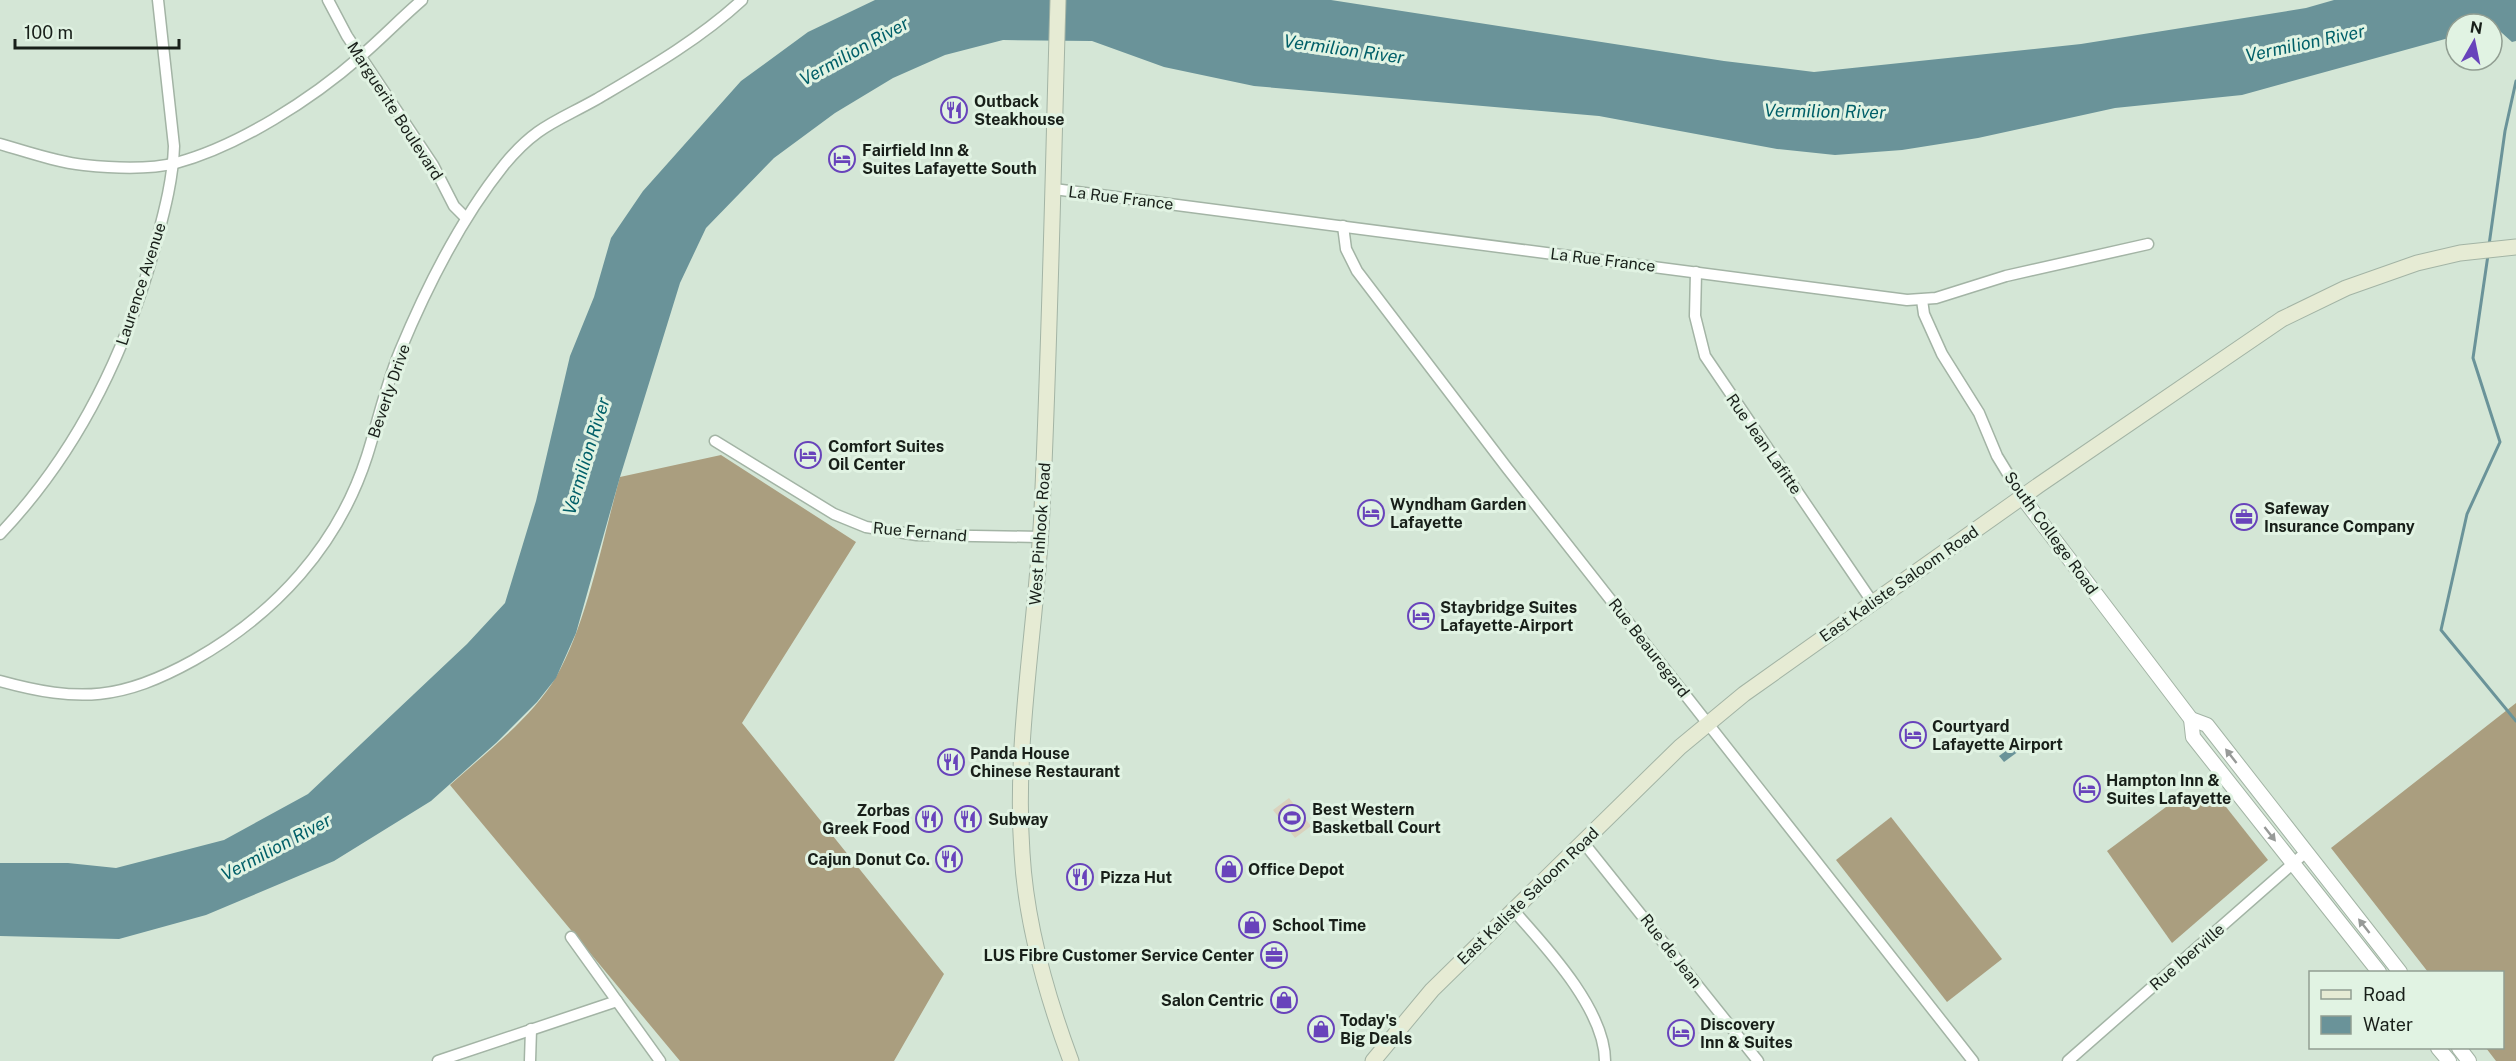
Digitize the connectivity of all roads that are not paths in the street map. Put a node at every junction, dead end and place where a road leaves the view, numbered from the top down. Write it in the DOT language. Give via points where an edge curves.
graph roads {
  1 [pos="158,0"];
  2 [pos="328,0"];
  3 [pos="422,0"];
  4 [pos="741,0"];
  5 [pos="1058,0"];
  6 [pos="362,56"];
  7 [pos="0,144"];
  8 [pos="174,163"];
  9 [pos="1054,189"];
  10 [pos="466,218"];
  11 [pos="1343,226"];
  12 [pos="2148,244"];
  13 [pos="2513,247"];
  14 [pos="1696,272"];
  15 [pos="1922,300"];
  16 [pos="715,441"];
  17 [pos="2022,497"];
  18 [pos="0,534"];
  19 [pos="1041,537"];
  20 [pos="1873,603"];
  21 [pos="0,681"];
  22 [pos="2192,719"];
  23 [pos="1707,722"];
  24 [pos="1584,842"];
  25 [pos="2306,852"];
  26 [pos="2294,865"];
  27 [pos="1514,911"];
  28 [pos="571,937"];
  29 [pos="2378,971"];
  30 [pos="2399,971"];
  31 [pos="617,1001"];
  32 [pos="531,1029"];
  33 [pos="2440,1049"];
  34 [pos="438,1061"];
  35 [pos="530,1061"];
  36 [pos="660,1061"];
  37 [pos="1071,1061"];
  38 [pos="1372,1061"];
  39 [pos="1605,1061"];
  40 [pos="1758,1061"];
  41 [pos="1973,1061"];
  42 [pos="2068,1061"];
  43 [pos="2449,1061"];
  1 -- 8 [label="street, Laurence Avenue"];
  2 -- 6 [label="street, Marguerite Boulevard"];
  3 -- 6 [label="street"];
  4 -- 10 [label="street, Beverly Drive" via="722,19 532,135"];
  5 -- 9 [label="main road, West Pinhook Road"];
  6 -- 8 [label="street" via="265,123"];
  6 -- 10 [label="street, Marguerite Boulevard" via="433,165 454,206"];
  7 -- 8 [label="street" via="84,165"];
  8 -- 18 [label="street, Laurence Avenue" via="152,256 118,356 60,459 38,492"];
  9 -- 11 [label="street, La Rue France"];
  9 -- 19 [label="main road, West Pinhook Road"];
  10 -- 21 [label="street, Beverly Drive" via="399,352 356,486 316,556 287,592 222,645 144,685 113,694 83,696"];
  11 -- 14 [label="street, La Rue France"];
  11 -- 23 [label="street, Rue Beauregard" via="1346,249 1357,271"];
  12 -- 15 [label="street, La Rue France" via="2006,276"];
  13 -- 17 [label="main road, East Kaliste Saloom Road" via="2417,263 2346,288 2282,319"];
  14 -- 15 [label="street, La Rue France"];
  14 -- 20 [label="street, Rue Jean Lafitte" via="1695,316 1705,356"];
  15 -- 17 [label="street, South College Road" via="1926,321 1942,354 1979,412 1997,456"];
  16 -- 19 [label="street, Rue Fernand" via="834,514 866,527 917,535"];
  17 -- 20 [label="main road, East Kaliste Saloom Road"];
  17 -- 22 [label="street, South College Road"];
  19 -- 37 [label="main road, West Pinhook Road" via="1024,730 1022,855 1036,951"];
  20 -- 23 [label="main road, East Kaliste Saloom Road"];
  25 -- 22 [label="street, South College Road, one-way" via="2207,725"];
  22 -- 26 [label="street, South College Road, one-way" via="2193,737"];
  23 -- 24 [label="main road, East Kaliste Saloom Road"];
  23 -- 41 [label="street, Rue Beauregard"];
  24 -- 27 [label="main road, East Kaliste Saloom Road"];
  24 -- 40 [label="street, Rue de Jean"];
  25 -- 26 [label="street, Rue Iberville"];
  30 -- 25 [label="street, South College Road, one-way"];
  26 -- 29 [label="street, South College Road"];
  26 -- 42 [label="street, Rue Iberville"];
  27 -- 38 [label="main road, East Kaliste Saloom Road" via="1432,990"];
  27 -- 39 [label="street" via="1594,1016 1603,1040"];
  28 -- 31 [label="street"];
  31 -- 32 [label="street"];
  31 -- 36 [label="street"];
  32 -- 34 [label="street"];
  32 -- 35 [label="street"];
  33 -- 43 [label="street"];
}
